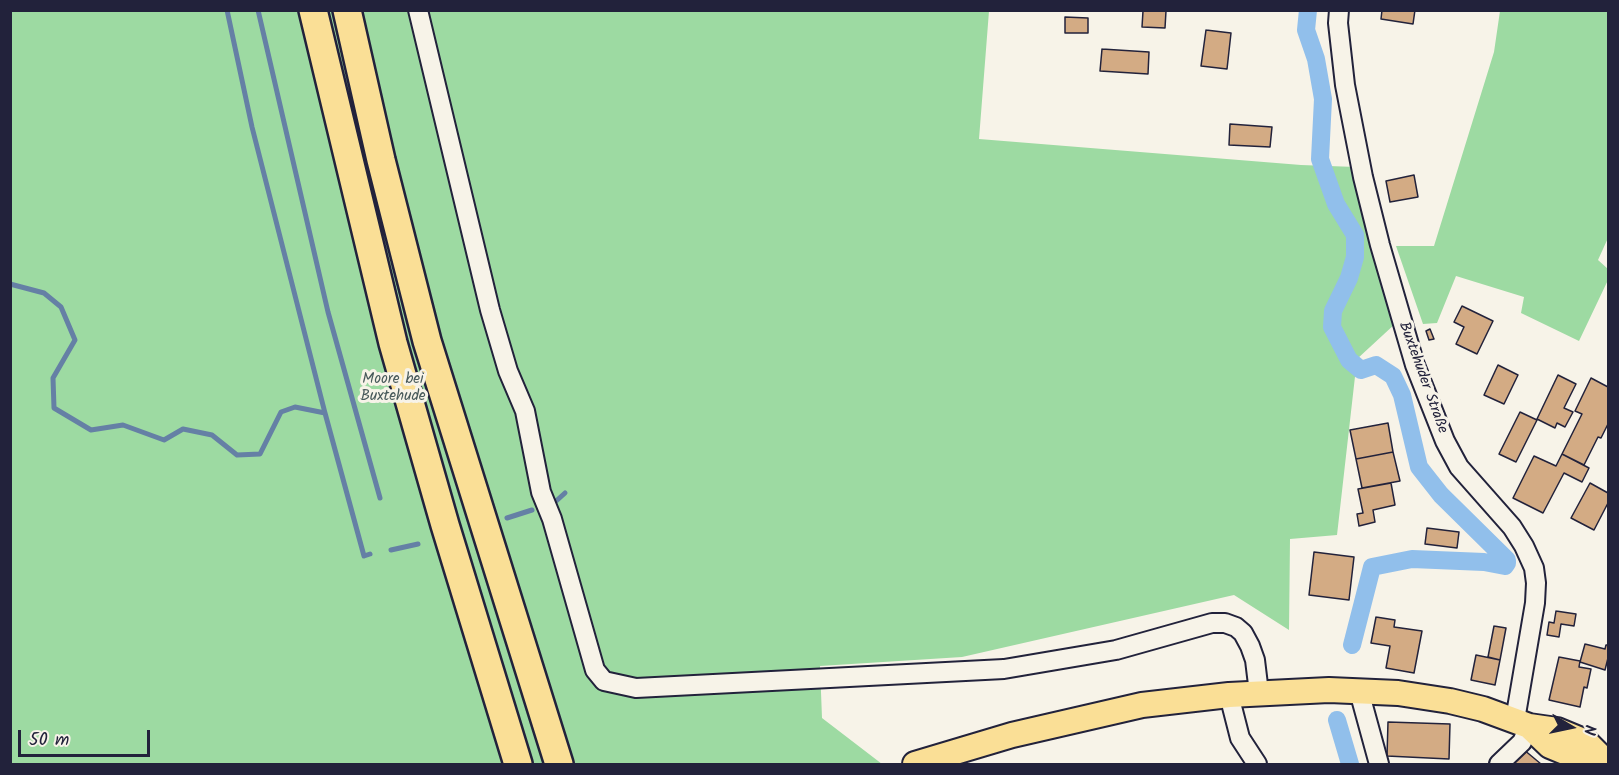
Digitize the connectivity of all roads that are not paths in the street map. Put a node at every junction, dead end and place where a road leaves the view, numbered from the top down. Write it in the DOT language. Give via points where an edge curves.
graph roads {
  1 [pos="313,10"];
  2 [pos="346,10"];
  3 [pos="418,10"];
  4 [pos="1339,10"];
  5 [pos="441,540"];
  6 [pos="1359,691"];
  7 [pos="1259,693"];
  8 [pos="1229,695"];
  9 [pos="1522,723"];
  10 [pos="1606,761"];
  11 [pos="501,765"];
  12 [pos="518,765"];
  13 [pos="559,765"];
  14 [pos="915,765"];
  15 [pos="1257,765"];
  16 [pos="1379,765"];
  17 [pos="1499,765"];
  1 -- 5 [label="highway" via="393,343 412,462"];
  2 -- 13 [label="highway" via="427,341"];
  3 -- 7 [label="street" via="490,310 525,411 541,492 595,670 604,681 636,688 1004,669 1116,650 1212,623 1225,623 1243,633 1250,646"];
  4 -- 9 [label="street, Buxtehuder Straße" via="1345,85 1363,177 1415,364 1459,467 1512,527 1534,568 1535,603"];
  5 -- 11 [label="highway" via="480,700"];
  5 -- 12 [label="highway"];
  6 -- 7 [label="main road"];
  6 -- 9 [label="main road" via="1424,697 1483,709"];
  6 -- 16 [label="street"];
  7 -- 8 [label="main road"];
  8 -- 14 [label="main road" via="1088,717"];
  8 -- 15 [label="street" via="1240,738"];
  9 -- 10 [label="main road" via="1557,730 1586,742"];
  9 -- 17 [label="street" via="1522,742"];
}
